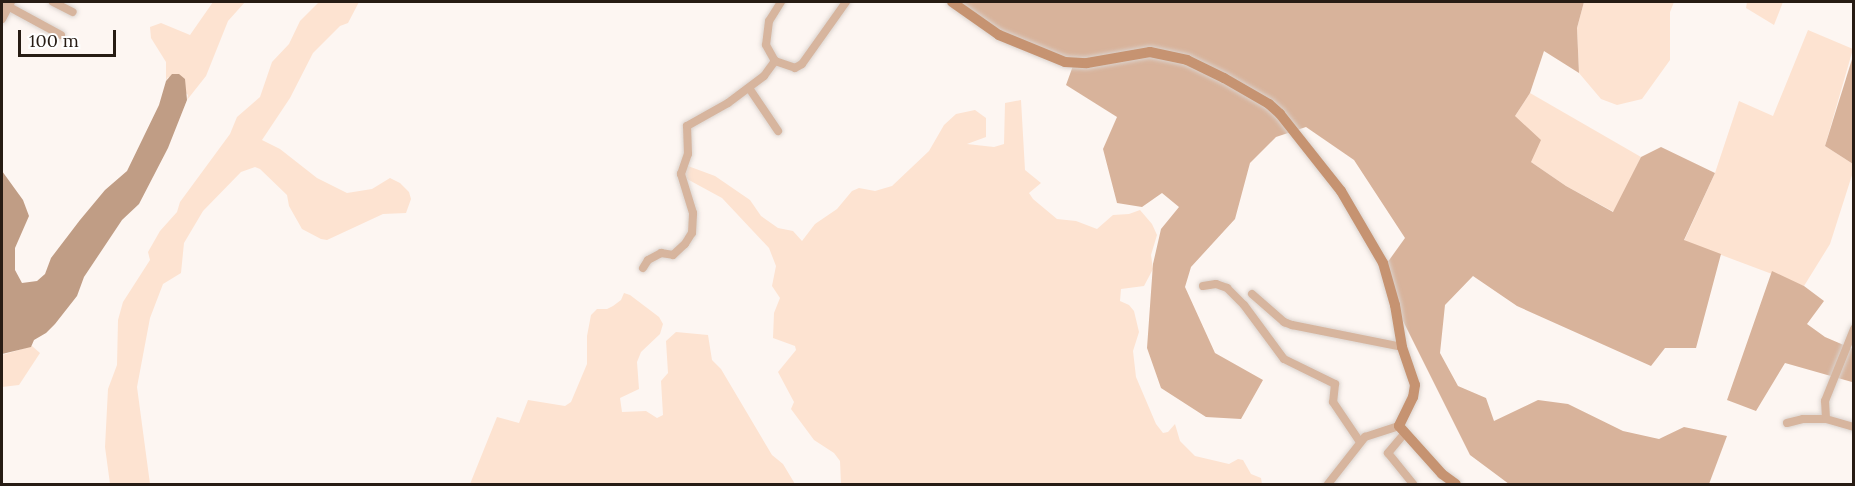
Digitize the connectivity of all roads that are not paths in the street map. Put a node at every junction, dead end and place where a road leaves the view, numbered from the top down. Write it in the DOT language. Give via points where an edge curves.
graph roads {
  1 [pos="53,2"];
  2 [pos="781,2"];
  3 [pos="846,2"];
  4 [pos="952,2"];
  5 [pos="7,4"];
  6 [pos="73,12"];
  7 [pos="2,19"];
  8 [pos="61,35"];
  9 [pos="775,60"];
  10 [pos="749,88"];
  11 [pos="778,131"];
  12 [pos="643,267"];
  13 [pos="1203,286"];
  14 [pos="1252,294"];
  15 [pos="1854,329"];
  16 [pos="1402,347"];
  17 [pos="1826,419"];
  18 [pos="1786,423"];
  19 [pos="1854,427"];
  20 [pos="1401,430"];
  21 [pos="1360,442"];
  22 [pos="1328,484"];
  23 [pos="1413,484"];
  24 [pos="1456,484"];
  1 -- 6 [label="street"];
  2 -- 9 [label="street" via="770,21 766,40"];
  3 -- 9 [label="street" via="802,64 795,68"];
  4 -- 16 [label="street" via="999,35 1065,62 1167,54 1224,78 1269,104 1341,191 1370,237 1383,262"];
  5 -- 7 [label="street"];
  5 -- 8 [label="street"];
  9 -- 10 [label="street"];
  10 -- 11 [label="street"];
  10 -- 12 [label="street" via="687,126 688,154 681,174 693,213 692,233 673,255 661,253"];
  13 -- 21 [label="street" via="1216,284 1227,288 1284,359 1335,384 1333,402"];
  14 -- 16 [label="street" via="1292,325"];
  15 -- 17 [label="street" via="1825,401"];
  16 -- 20 [label="street" via="1414,385"];
  17 -- 18 [label="street"];
  17 -- 19 [label="street"];
  20 -- 21 [label="street" via="1365,437"];
  20 -- 23 [label="street" via="1388,453"];
  20 -- 24 [label="street"];
  21 -- 22 [label="street"];
}
